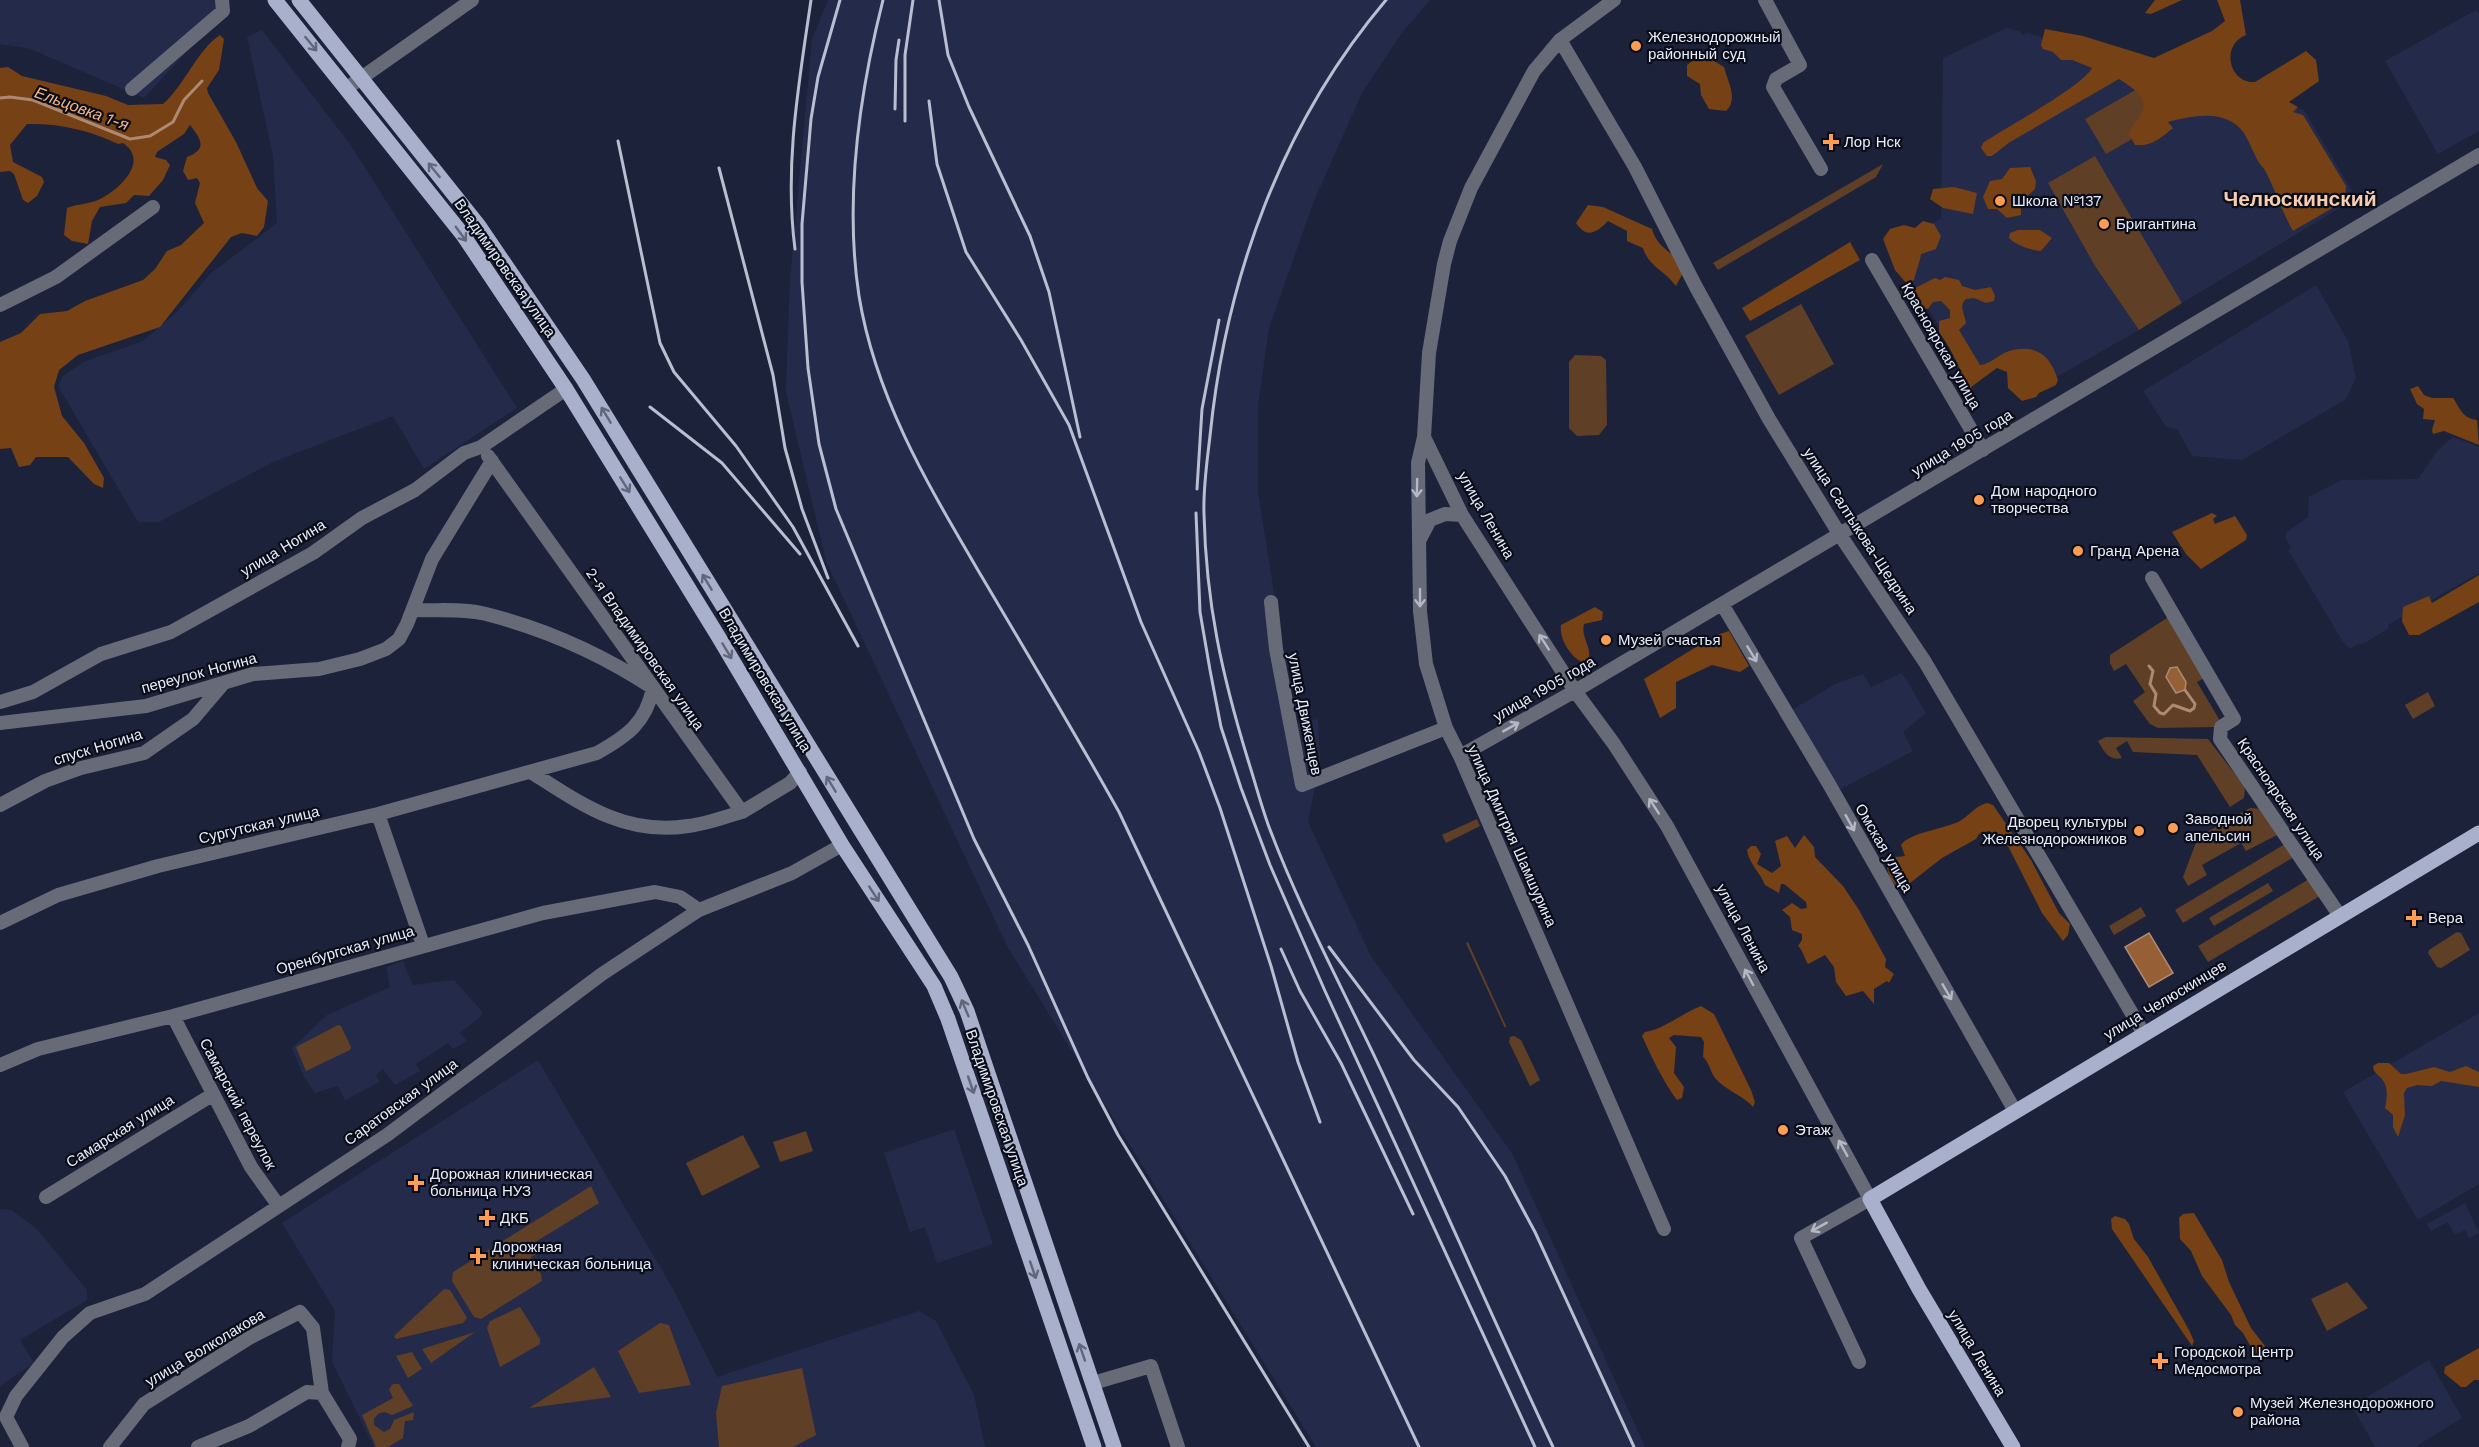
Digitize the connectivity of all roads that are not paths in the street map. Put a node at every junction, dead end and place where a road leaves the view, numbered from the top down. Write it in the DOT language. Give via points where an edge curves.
graph roads {
  1 [pos="222,0"];
  2 [pos="275,0"];
  3 [pos="298,0"];
  4 [pos="472,0"];
  5 [pos="1614,0"];
  6 [pos="1765,0"];
  7 [pos="1560,40"];
  8 [pos="362,78"];
  9 [pos="348,88"];
  10 [pos="132,89"];
  11 [pos="2479,155"];
  12 [pos="1821,169"];
  13 [pos="153,207"];
  14 [pos="1872,260"];
  15 [pos="0,305"];
  16 [pos="566,390"];
  17 [pos="1424,437"];
  18 [pos="481,447"];
  19 [pos="1983,450"];
  20 [pos="492,461"];
  21 [pos="1462,515"];
  22 [pos="1840,535"];
  23 [pos="1420,539"];
  24 [pos="2152,578"];
  25 [pos="1271,602"];
  26 [pos="1722,604"];
  27 [pos="413,610"];
  28 [pos="223,683"];
  29 [pos="653,688"];
  30 [pos="1575,691"];
  31 [pos="0,702"];
  32 [pos="0,723"];
  33 [pos="1446,728"];
  34 [pos="1460,756"];
  35 [pos="531,772"];
  36 [pos="800,772"];
  37 [pos="0,805"];
  38 [pos="742,812"];
  39 [pos="378,814"];
  40 [pos="2479,833"];
  41 [pos="842,845"];
  42 [pos="699,910"];
  43 [pos="2340,916"];
  44 [pos="0,923"];
  45 [pos="423,945"];
  46 [pos="173,1016"];
  47 [pos="2144,1034"];
  48 [pos="0,1065"];
  49 [pos="212,1095"];
  50 [pos="2015,1111"];
  51 [pos="46,1197"];
  52 [pos="1870,1199"];
  53 [pos="278,1205"];
  54 [pos="1664,1229"];
  55 [pos="1859,1362"];
  56 [pos="1100,1381"];
  57 [pos="322,1393"];
  58 [pos="22,1447"];
  59 [pos="110,1447"];
  60 [pos="198,1447"];
  61 [pos="348,1447"];
  62 [pos="1094,1447"];
  63 [pos="1114,1447"];
  64 [pos="1178,1447"];
  65 [pos="2013,1447"];
  1 -- 10 [label="street" via="224,10"];
  2 -- 9 [label="main road, Владимировская улица, one-way"];
  3 -- 8 [label="main road, Владимировская улица"];
  4 -- 8 [label="street"];
  5 -- 7 [label="street, улица Дмитрия Шамшурина"];
  6 -- 12 [label="street" via="1800,65 1776,78 1773,87"];
  7 -- 17 [label="street, улица Дмитрия Шамшурина" via="1534,71 1503,125 1471,188 1450,242 1429,353"];
  7 -- 22 [label="street, улица Салтыкова-Щедрина" via="1635,167 1695,287 1769,419"];
  8 -- 9 [label="street"];
  63 -- 8 [label="main road, Владимировская улица, one-way" via="967,1011 951,977 583,378 478,226"];
  9 -- 16 [label="main road, Владимировская улица, one-way" via="463,236"];
  11 -- 19 [label="street, улица 1905 года"];
  13 -- 15 [label="street" via="56,276"];
  14 -- 19 [label="street, Красноярская улица"];
  16 -- 18 [label="street, улица Ногина"];
  16 -- 36 [label="main road, Владимировская улица, one-way"];
  17 -- 21 [label="street, улица Ленина"];
  17 -- 23 [label="street, улица Дмитрия Шамшурина, one-way" via="1418,463"];
  18 -- 20 [label="street, 2-я Владимировская улица"];
  18 -- 31 [label="street, улица Ногина" via="464,453 415,490 362,518 313,553 171,632 101,654 33,692"];
  19 -- 22 [label="street, улица 1905 года"];
  20 -- 27 [label="street" via="432,559"];
  20 -- 29 [label="street, 2-я Владимировская улица"];
  21 -- 23 [label="street" via="1445,514 1430,520"];
  30 -- 21 [label="street, улица Ленина, one-way"];
  22 -- 26 [label="street, улица 1905 года"];
  22 -- 47 [label="street, улица Салтыкова-Щедрина" via="1925,662"];
  23 -- 33 [label="street, улица Дмитрия Шамшурина, one-way" via="1419,611 1426,664"];
  24 -- 43 [label="street, Красноярская улица" via="2234,718 2221,727 2220,739"];
  25 -- 33 [label="street, улица Движенцев" via="1276,650 1302,785"];
  26 -- 30 [label="street, улица 1905 года"];
  26 -- 50 [label="street, Омская улица, one-way"];
  27 -- 28 [label="street, переулок Ногина" via="399,639 377,652 319,669 293,673 265,671"];
  27 -- 29 [label="street" via="484,613 566,642 621,667"];
  28 -- 32 [label="street, переулок Ногина" via="146,706"];
  28 -- 37 [label="street, спуск Ногина" via="193,719 144,753 45,781"];
  29 -- 35 [label="street, Сургутская улица" via="649,708 628,735 597,753"];
  29 -- 38 [label="street, 2-я Владимировская улица"];
  34 -- 30 [label="street, улица 1905 года, one-way"];
  52 -- 30 [label="street, улица Ленина, one-way" via="1667,826"];
  33 -- 34 [label="street, улица Дмитрия Шамшурина"];
  34 -- 54 [label="street, улица Дмитрия Шамшурина"];
  35 -- 38 [label="street" via="598,814 618,821 688,826"];
  35 -- 39 [label="street, Сургутская улица"];
  36 -- 38 [label="street" via="790,783"];
  36 -- 41 [label="main road, Владимировская улица"];
  39 -- 44 [label="street, Сургутская улица" via="125,875 58,895"];
  39 -- 45 [label="street"];
  40 -- 43 [label="main road, улица Челюскинцев"];
  41 -- 42 [label="street, Саратовская улица" via="792,873"];
  41 -- 62 [label="main road, Владимировская улица, one-way" via="934,986 948,1019"];
  42 -- 45 [label="street, Оренбургская улица" via="680,897 655,892 543,913"];
  42 -- 53 [label="street, Саратовская улица" via="602,974 387,1135"];
  43 -- 47 [label="main road, улица Челюскинцев"];
  45 -- 46 [label="street, Оренбургская улица"];
  46 -- 48 [label="street, Оренбургская улица" via="38,1049"];
  46 -- 49 [label="street, Самарский переулок"];
  47 -- 50 [label="main road, улица Челюскинцев"];
  49 -- 51 [label="street, Самарская улица"];
  49 -- 53 [label="street, Самарский переулок" via="251,1167"];
  50 -- 52 [label="main road, улица Челюскинцев"];
  52 -- 55 [label="street, one-way" via="1801,1238"];
  52 -- 65 [label="main road, улица Ленина"];
  53 -- 58 [label="street, Саратовская улица" via="145,1294 90,1313 63,1337 16,1396 6,1416"];
  56 -- 64 [label="street" via="1151,1366"];
  57 -- 59 [label="street, улица Волколакова" via="313,1328 300,1312 249,1338 144,1404"];
  57 -- 60 [label="street" via="307,1392 249,1426"];
  57 -- 61 [label="street" via="350,1439"];
}
